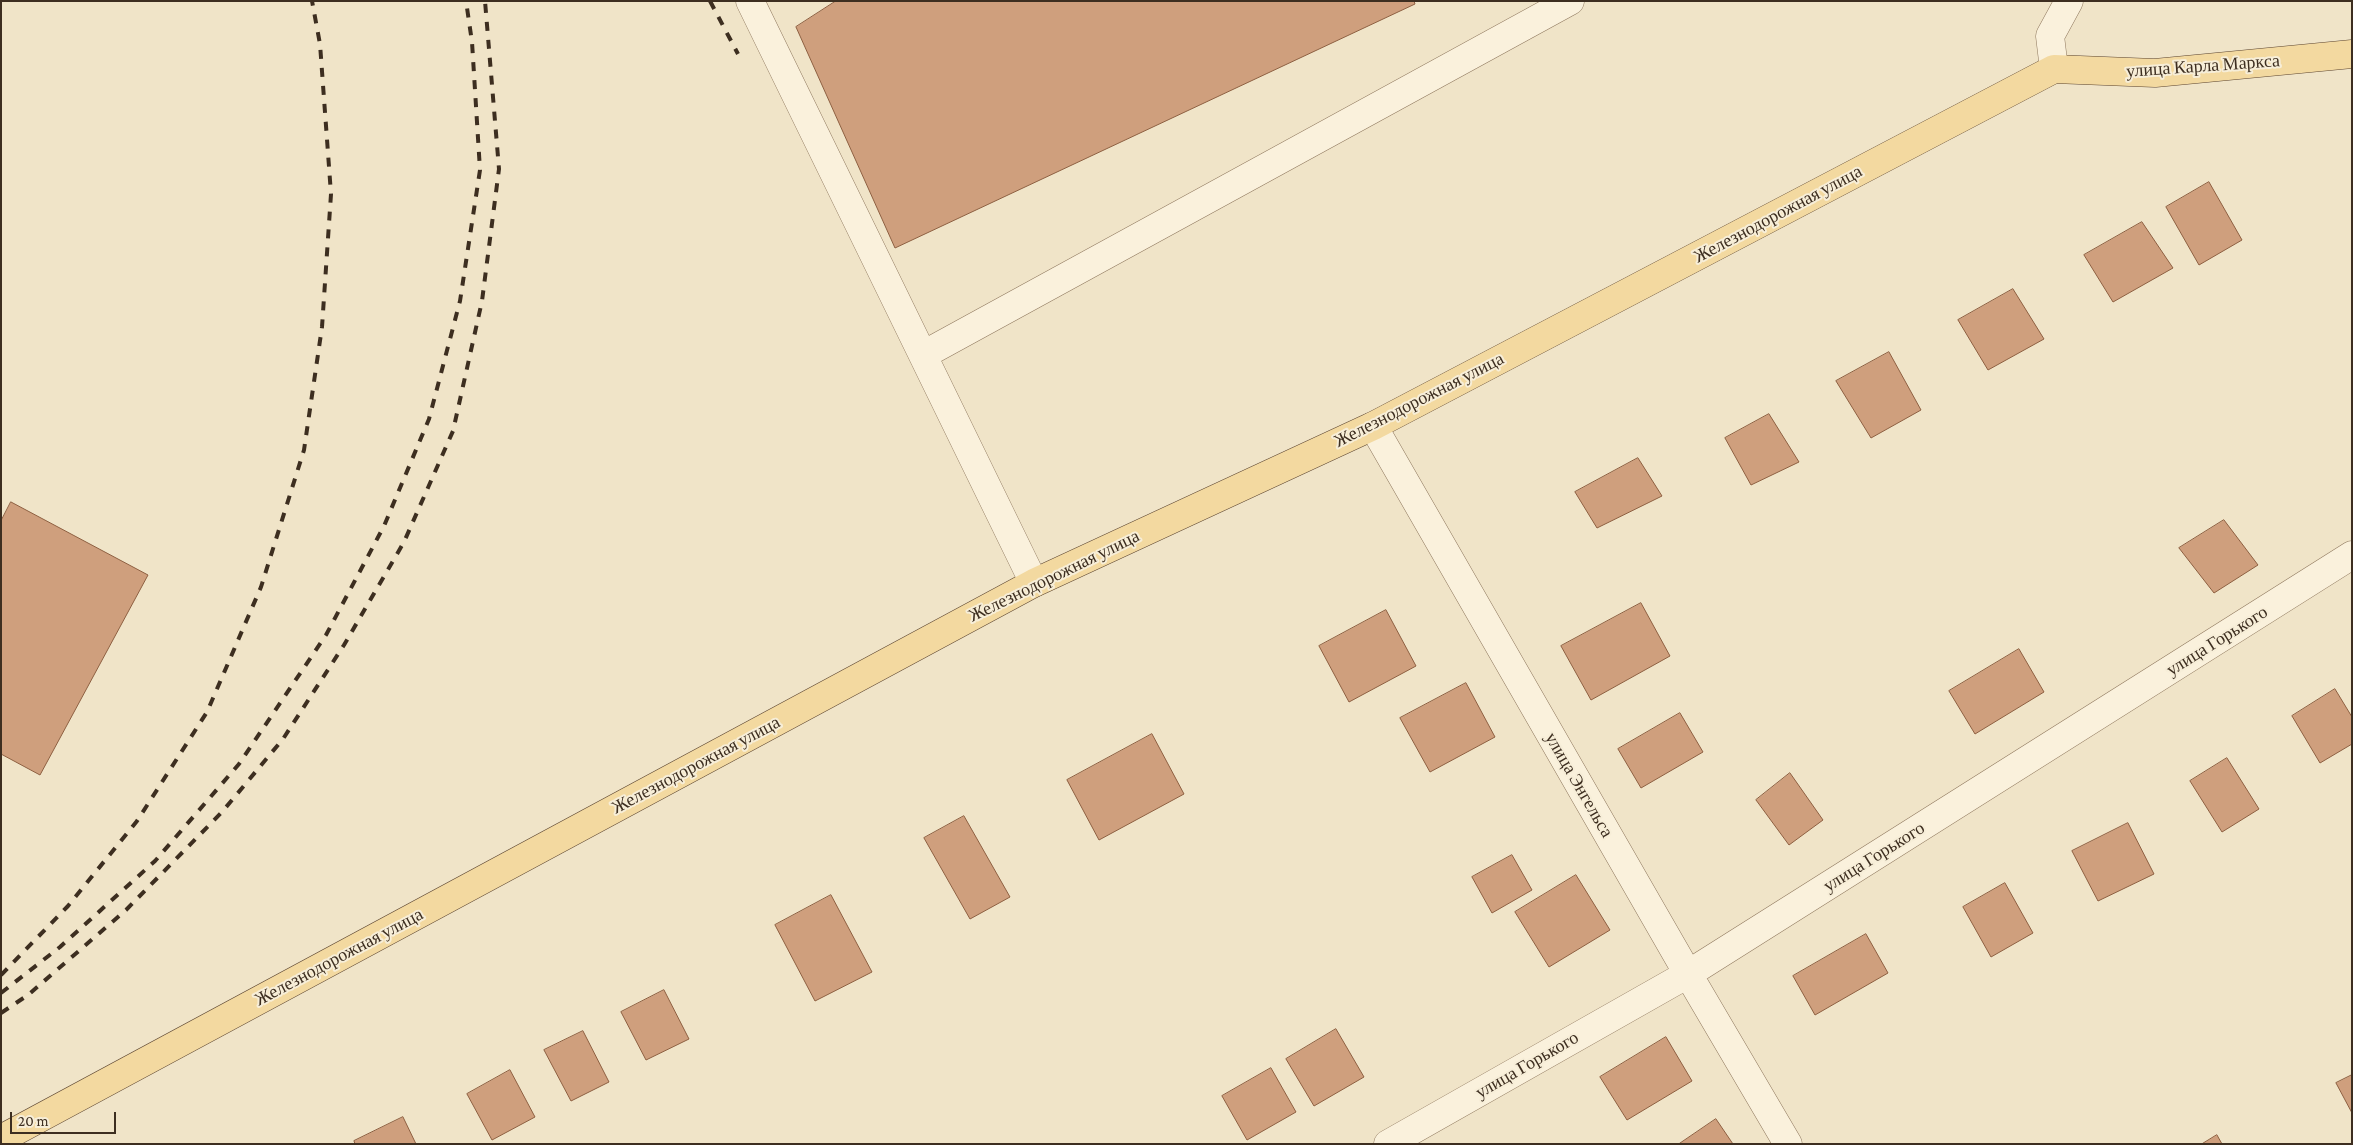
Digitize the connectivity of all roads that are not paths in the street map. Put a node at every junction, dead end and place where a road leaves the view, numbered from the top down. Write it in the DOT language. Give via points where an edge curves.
graph roads {
  1 [pos="750,1"];
  2 [pos="1570,1"];
  3 [pos="2068,1"];
  4 [pos="2352,54"];
  5 [pos="2054,69"];
  6 [pos="923,355"];
  7 [pos="1373,426"];
  8 [pos="2352,555"];
  9 [pos="1034,583"];
  10 [pos="1688,974"];
  11 [pos="1,1139"];
  12 [pos="1388,1144"];
  13 [pos="1788,1144"];
  1 -- 6 [label="street"];
  2 -- 6 [label="street"];
  3 -- 5 [label="street" via="2050,36"];
  4 -- 5 [label="main road, улица Карла Маркса" via="2155,73"];
  5 -- 7 [label="main road, Железнодорожная улица"];
  6 -- 9 [label="street"];
  7 -- 9 [label="main road, Железнодорожная улица"];
  7 -- 10 [label="street, улица Энгельса"];
  8 -- 10 [label="street, улица Горького"];
  9 -- 11 [label="main road, Железнодорожная улица"];
  10 -- 12 [label="street, улица Горького"];
  10 -- 13 [label="street, улица Энгельса"];
}
